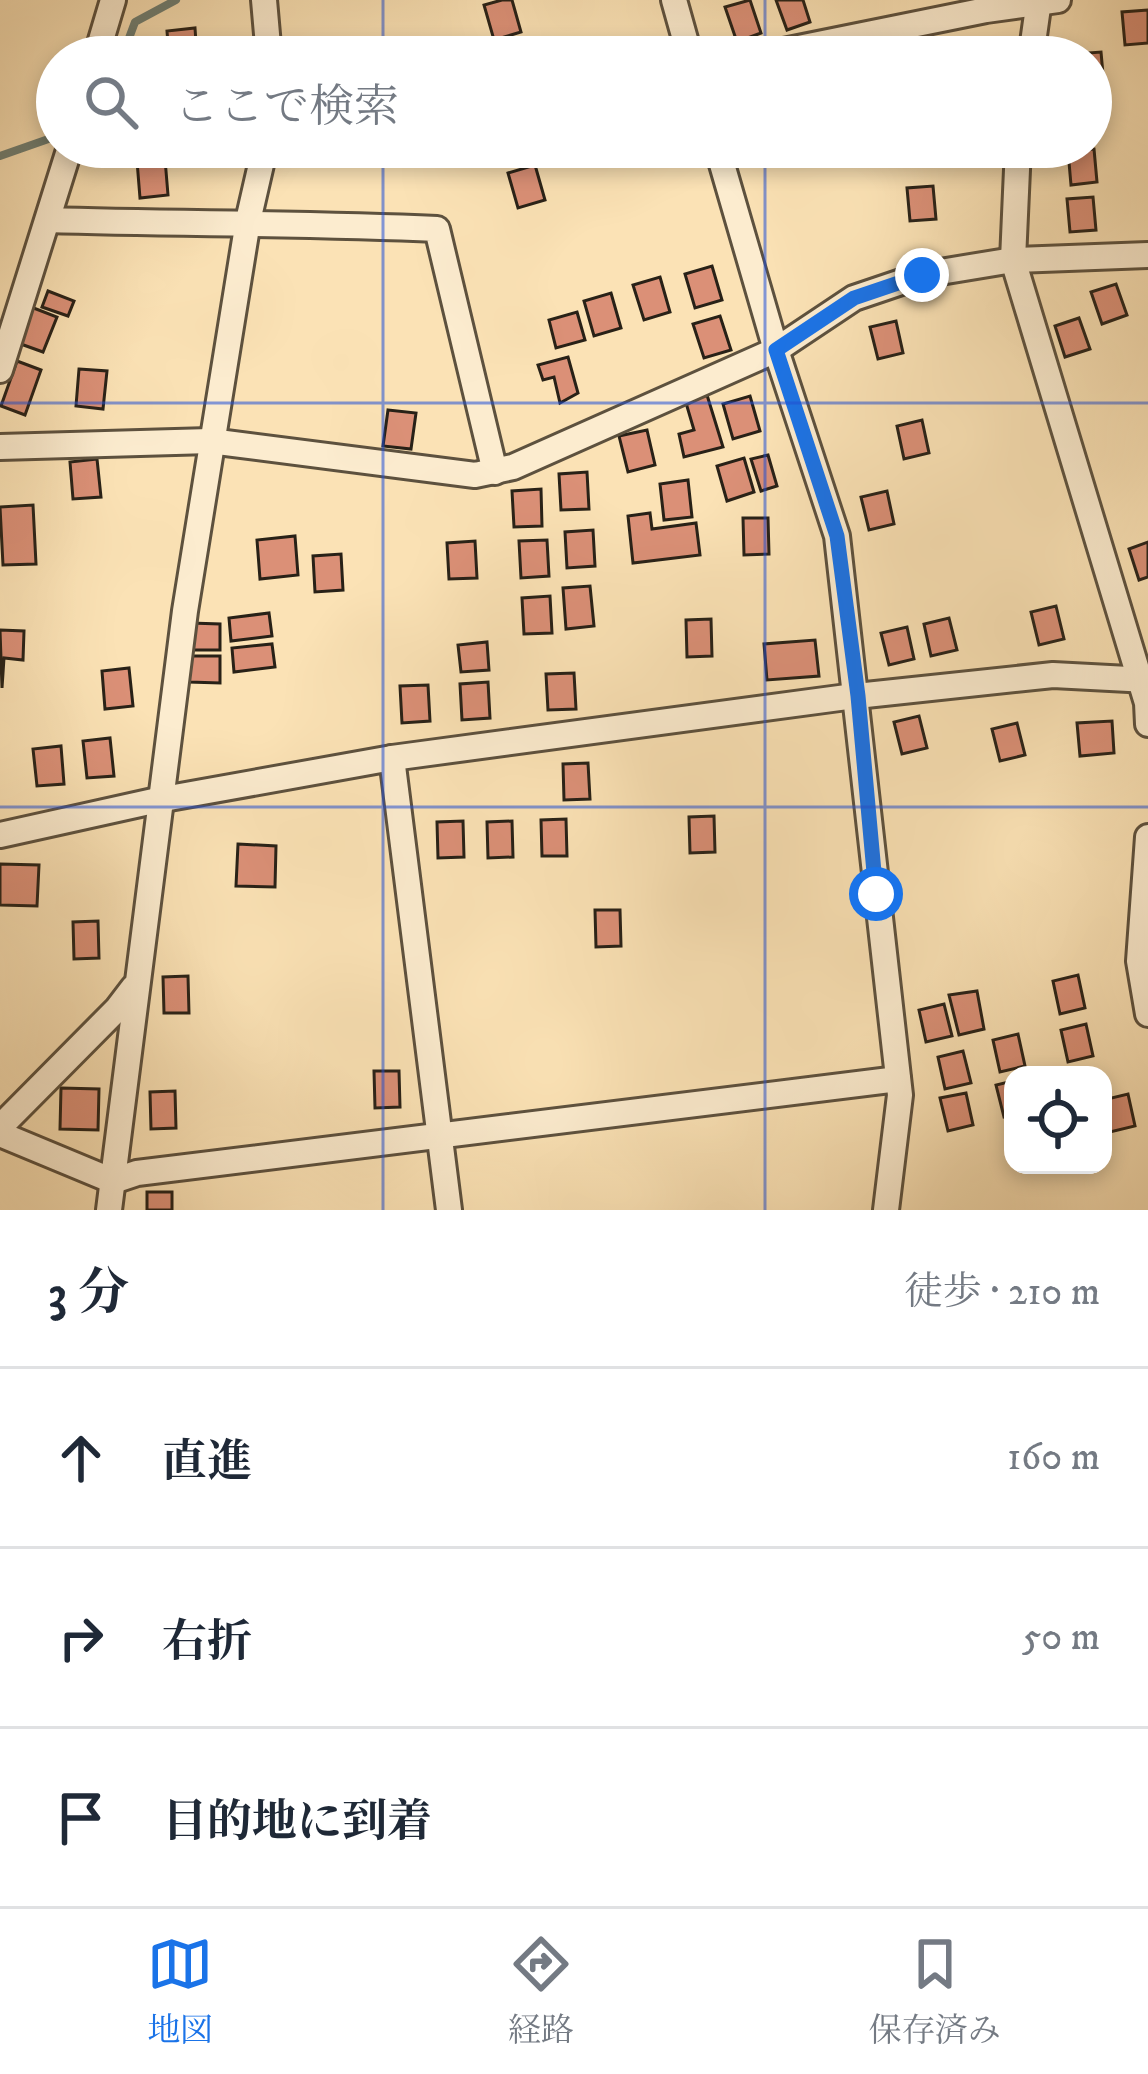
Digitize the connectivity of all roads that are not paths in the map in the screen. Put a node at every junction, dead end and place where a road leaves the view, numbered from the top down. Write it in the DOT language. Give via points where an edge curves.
graph roads {
  1 [pos="113,0"];
  2 [pos="264,0"];
  3 [pos="674,0"];
  4 [pos="1046,1"];
  5 [pos="102,36"];
  6 [pos="267,36"];
  7 [pos="684,36"];
  8 [pos="864,36"];
  9 [pos="1037,36"];
  10 [pos="64,168"];
  11 [pos="260,168"];
  12 [pos="723,168"];
  13 [pos="1017,168"];
  14 [pos="48,220"];
  15 [pos="248,221"];
  16 [pos="1148,255"];
  17 [pos="1013,260"];
  18 [pos="776,350"];
  19 [pos="0,370"];
  20 [pos="210,441"];
  21 [pos="0,447"];
  22 [pos="495,472"];
  23 [pos="1143,679"];
  24 [pos="858,696"];
  25 [pos="1148,724"];
  26 [pos="392,758"];
  27 [pos="158,800"];
  28 [pos="0,835"];
  29 [pos="1148,837"];
  30 [pos="1144,961"];
  31 [pos="134,986"];
  32 [pos="1148,1014"];
  33 [pos="898,1079"];
  34 [pos="0,1131"];
  35 [pos="441,1138"];
  36 [pos="113,1181"];
  37 [pos="109,1210"];
  38 [pos="449,1210"];
  39 [pos="886,1210"];
  1 -- 5 [label="street"];
  2 -- 6 [label="street"];
  3 -- 7 [label="street"];
  4 -- 8 [label="street"];
  4 -- 9 [label="street"];
  10 -- 14 [label="street"];
  11 -- 15 [label="street"];
  12 -- 18 [label="street"];
  13 -- 17 [label="street"];
  14 -- 15 [label="street"];
  14 -- 19 [label="street"];
  15 -- 20 [label="street"];
  15 -- 22 [label="street" via="437,229"];
  16 -- 17 [label="street"];
  17 -- 18 [label="street" via="922,275 854,298"];
  17 -- 23 [label="street"];
  18 -- 22 [label="street"];
  18 -- 24 [label="street" via="837,536"];
  20 -- 21 [label="street"];
  20 -- 22 [label="street" via="476,476"];
  20 -- 27 [label="street"];
  23 -- 24 [label="street" via="1054,675"];
  23 -- 25 [label="street"];
  24 -- 26 [label="street"];
  24 -- 33 [label="street"];
  26 -- 27 [label="street"];
  26 -- 35 [label="street"];
  27 -- 28 [label="street"];
  27 -- 31 [label="street"];
  29 -- 30 [label="street"];
  30 -- 32 [label="street"];
  31 -- 34 [label="street"];
  31 -- 36 [label="street"];
  33 -- 35 [label="street"];
  33 -- 39 [label="street"];
  34 -- 36 [label="street"];
  35 -- 36 [label="street"];
  35 -- 38 [label="street"];
  36 -- 37 [label="street"];
}
